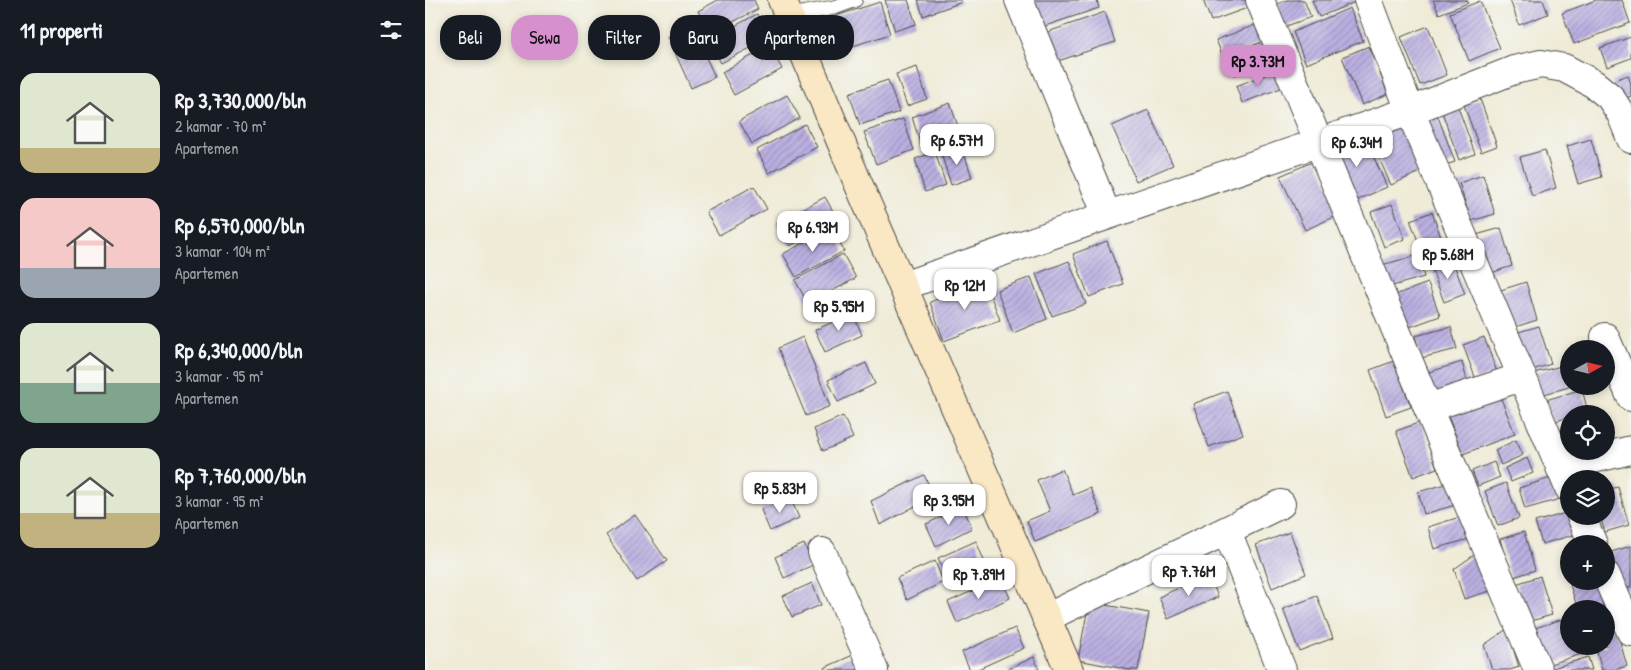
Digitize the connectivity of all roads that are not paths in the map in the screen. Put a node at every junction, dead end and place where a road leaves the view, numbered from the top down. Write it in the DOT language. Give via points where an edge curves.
graph roads {
  1 [pos="855,0"];
  2 [pos="1019,0"];
  3 [pos="1259,0"];
  4 [pos="1368,0"];
  5 [pos="785,8"];
  6 [pos="1410,111"];
  7 [pos="1626,112"];
  8 [pos="1631,139"];
  9 [pos="1318,142"];
  10 [pos="1107,215"];
  11 [pos="903,286"];
  12 [pos="1605,336"];
  13 [pos="1521,377"];
  14 [pos="1631,397"];
  15 [pos="1428,408"];
  16 [pos="1631,450"];
  17 [pos="1561,470"];
  18 [pos="1581,470"];
  19 [pos="1281,504"];
  20 [pos="1227,531"];
  21 [pos="822,552"];
  22 [pos="1613,590"];
  23 [pos="1046,618"];
  24 [pos="1631,632"];
  25 [pos="874,670"];
  26 [pos="1069,670"];
  27 [pos="1282,670"];
  28 [pos="1539,670"];
  1 -- 5 [label="lane" via="836,7"];
  2 -- 10 [label="street"];
  3 -- 9 [label="street"];
  4 -- 6 [label="street"];
  5 -- 11 [label="street"];
  6 -- 7 [label="street" via="1514,70 1541,64 1564,68 1594,84"];
  6 -- 9 [label="street"];
  6 -- 13 [label="street"];
  7 -- 8 [label="street"];
  9 -- 10 [label="street"];
  9 -- 15 [label="street"];
  10 -- 11 [label="street"];
  11 -- 23 [label="street"];
  12 -- 14 [label="street"];
  13 -- 15 [label="street"];
  13 -- 17 [label="street"];
  15 -- 28 [label="street"];
  16 -- 18 [label="street"];
  19 -- 20 [label="street"];
  20 -- 23 [label="street"];
  20 -- 27 [label="street"];
  21 -- 25 [label="street"];
  22 -- 24 [label="street"];
  23 -- 26 [label="street"];
}
